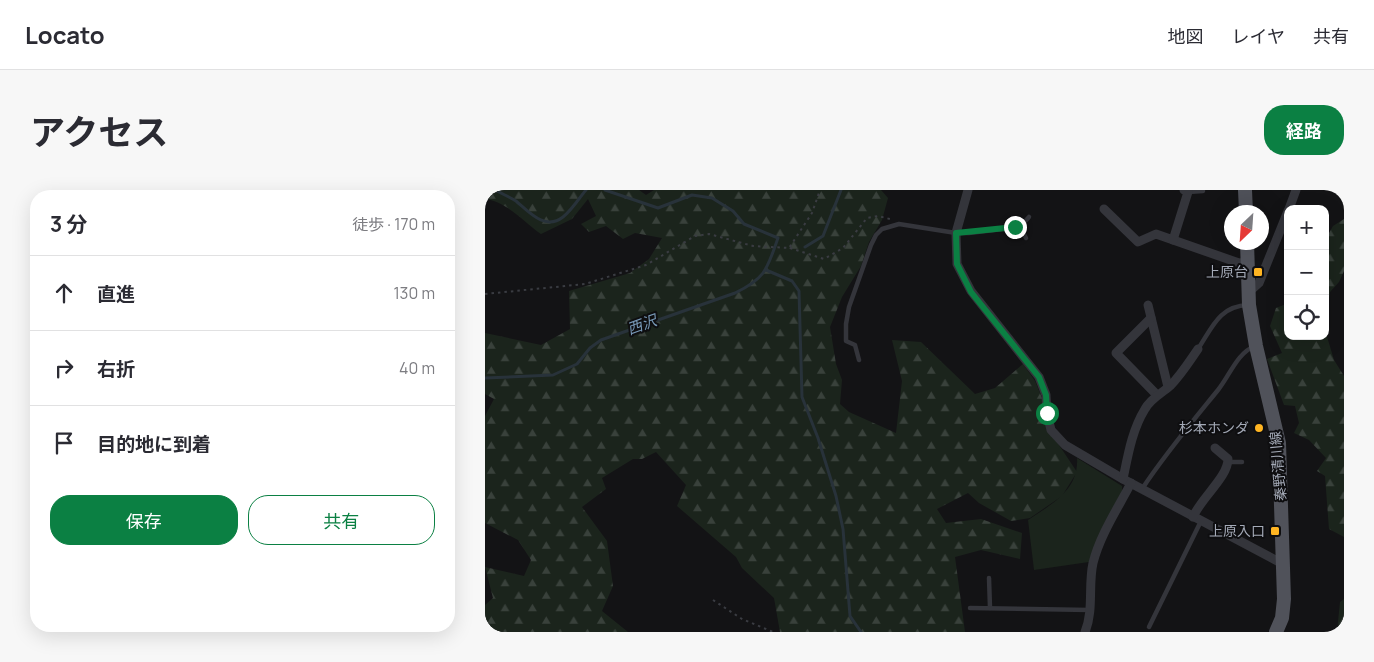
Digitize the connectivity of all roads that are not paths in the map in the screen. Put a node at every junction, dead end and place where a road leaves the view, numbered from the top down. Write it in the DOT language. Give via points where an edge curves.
graph roads {
  1 [pos="969,190"];
  2 [pos="1245,190"];
  3 [pos="1296,190"];
  4 [pos="1186,191"];
  5 [pos="1203,191"];
  6 [pos="1246,205"];
  7 [pos="1290,205"];
  8 [pos="1104,209"];
  9 [pos="1029,217"];
  10 [pos="1284,220"];
  11 [pos="1020,227"];
  12 [pos="956,233"];
  13 [pos="1026,238"];
  14 [pos="1173,240"];
  15 [pos="1247,250"];
  16 [pos="1248,262"];
  17 [pos="1249,299"];
  18 [pos="1148,305"];
  19 [pos="1151,318"];
  20 [pos="1256,346"];
  21 [pos="1198,349"];
  22 [pos="859,360"];
  23 [pos="1168,387"];
  24 [pos="1156,394"];
  25 [pos="1215,448"];
  26 [pos="1228,462"];
  27 [pos="1242,462"];
  28 [pos="1127,481"];
  29 [pos="1142,489"];
  30 [pos="1197,519"];
  31 [pos="1283,564"];
  32 [pos="989,578"];
  33 [pos="970,608"];
  34 [pos="990,608"];
  35 [pos="1090,610"];
  36 [pos="1149,627"];
  37 [pos="1089,630"];
  38 [pos="1276,632"];
  1 -- 12 [label="street"];
  2 -- 6 [label="main road"];
  3 -- 7 [label="street"];
  4 -- 5 [label="lane"];
  4 -- 14 [label="street"];
  8 -- 14 [label="street" via="1138,242 1156,234"];
  9 -- 11 [label="lane"];
  10 -- 17 [label="street" via="1259,283"];
  11 -- 12 [label="lane"];
  11 -- 13 [label="lane"];
  12 -- 22 [label="lane" via="899,224 882,229 876,235 849,307 846,324 847,342 855,345"];
  12 -- 28 [label="street" via="957,264 971,292 1039,377 1046,395 1051,430 1065,445"];
  14 -- 16 [label="street" via="1239,263"];
  15 -- 16 [label="main road, 秦野清川線"];
  16 -- 17 [label="main road, 秦野清川線"];
  17 -- 20 [label="main road, 秦野清川線"];
  17 -- 21 [label="lane" via="1226,310"];
  18 -- 19 [label="street"];
  19 -- 23 [label="street"];
  19 -- 24 [label="street" via="1116,353"];
  20 -- 29 [label="lane" via="1246,350"];
  20 -- 31 [label="main road, 秦野清川線" via="1279,444"];
  21 -- 23 [label="street"];
  23 -- 24 [label="street"];
  24 -- 28 [label="street" via="1137,426"];
  25 -- 26 [label="street"];
  26 -- 27 [label="lane"];
  26 -- 30 [label="street" via="1228,468 1198,506"];
  28 -- 29 [label="street"];
  28 -- 35 [label="street" via="1099,544 1093,565"];
  29 -- 30 [label="street"];
  30 -- 31 [label="street"];
  30 -- 36 [label="lane"];
  31 -- 38 [label="main road, 秦野清川線" via="1283,609"];
  32 -- 34 [label="lane"];
  33 -- 34 [label="lane"];
  34 -- 35 [label="lane"];
  35 -- 37 [label="street"];
}
